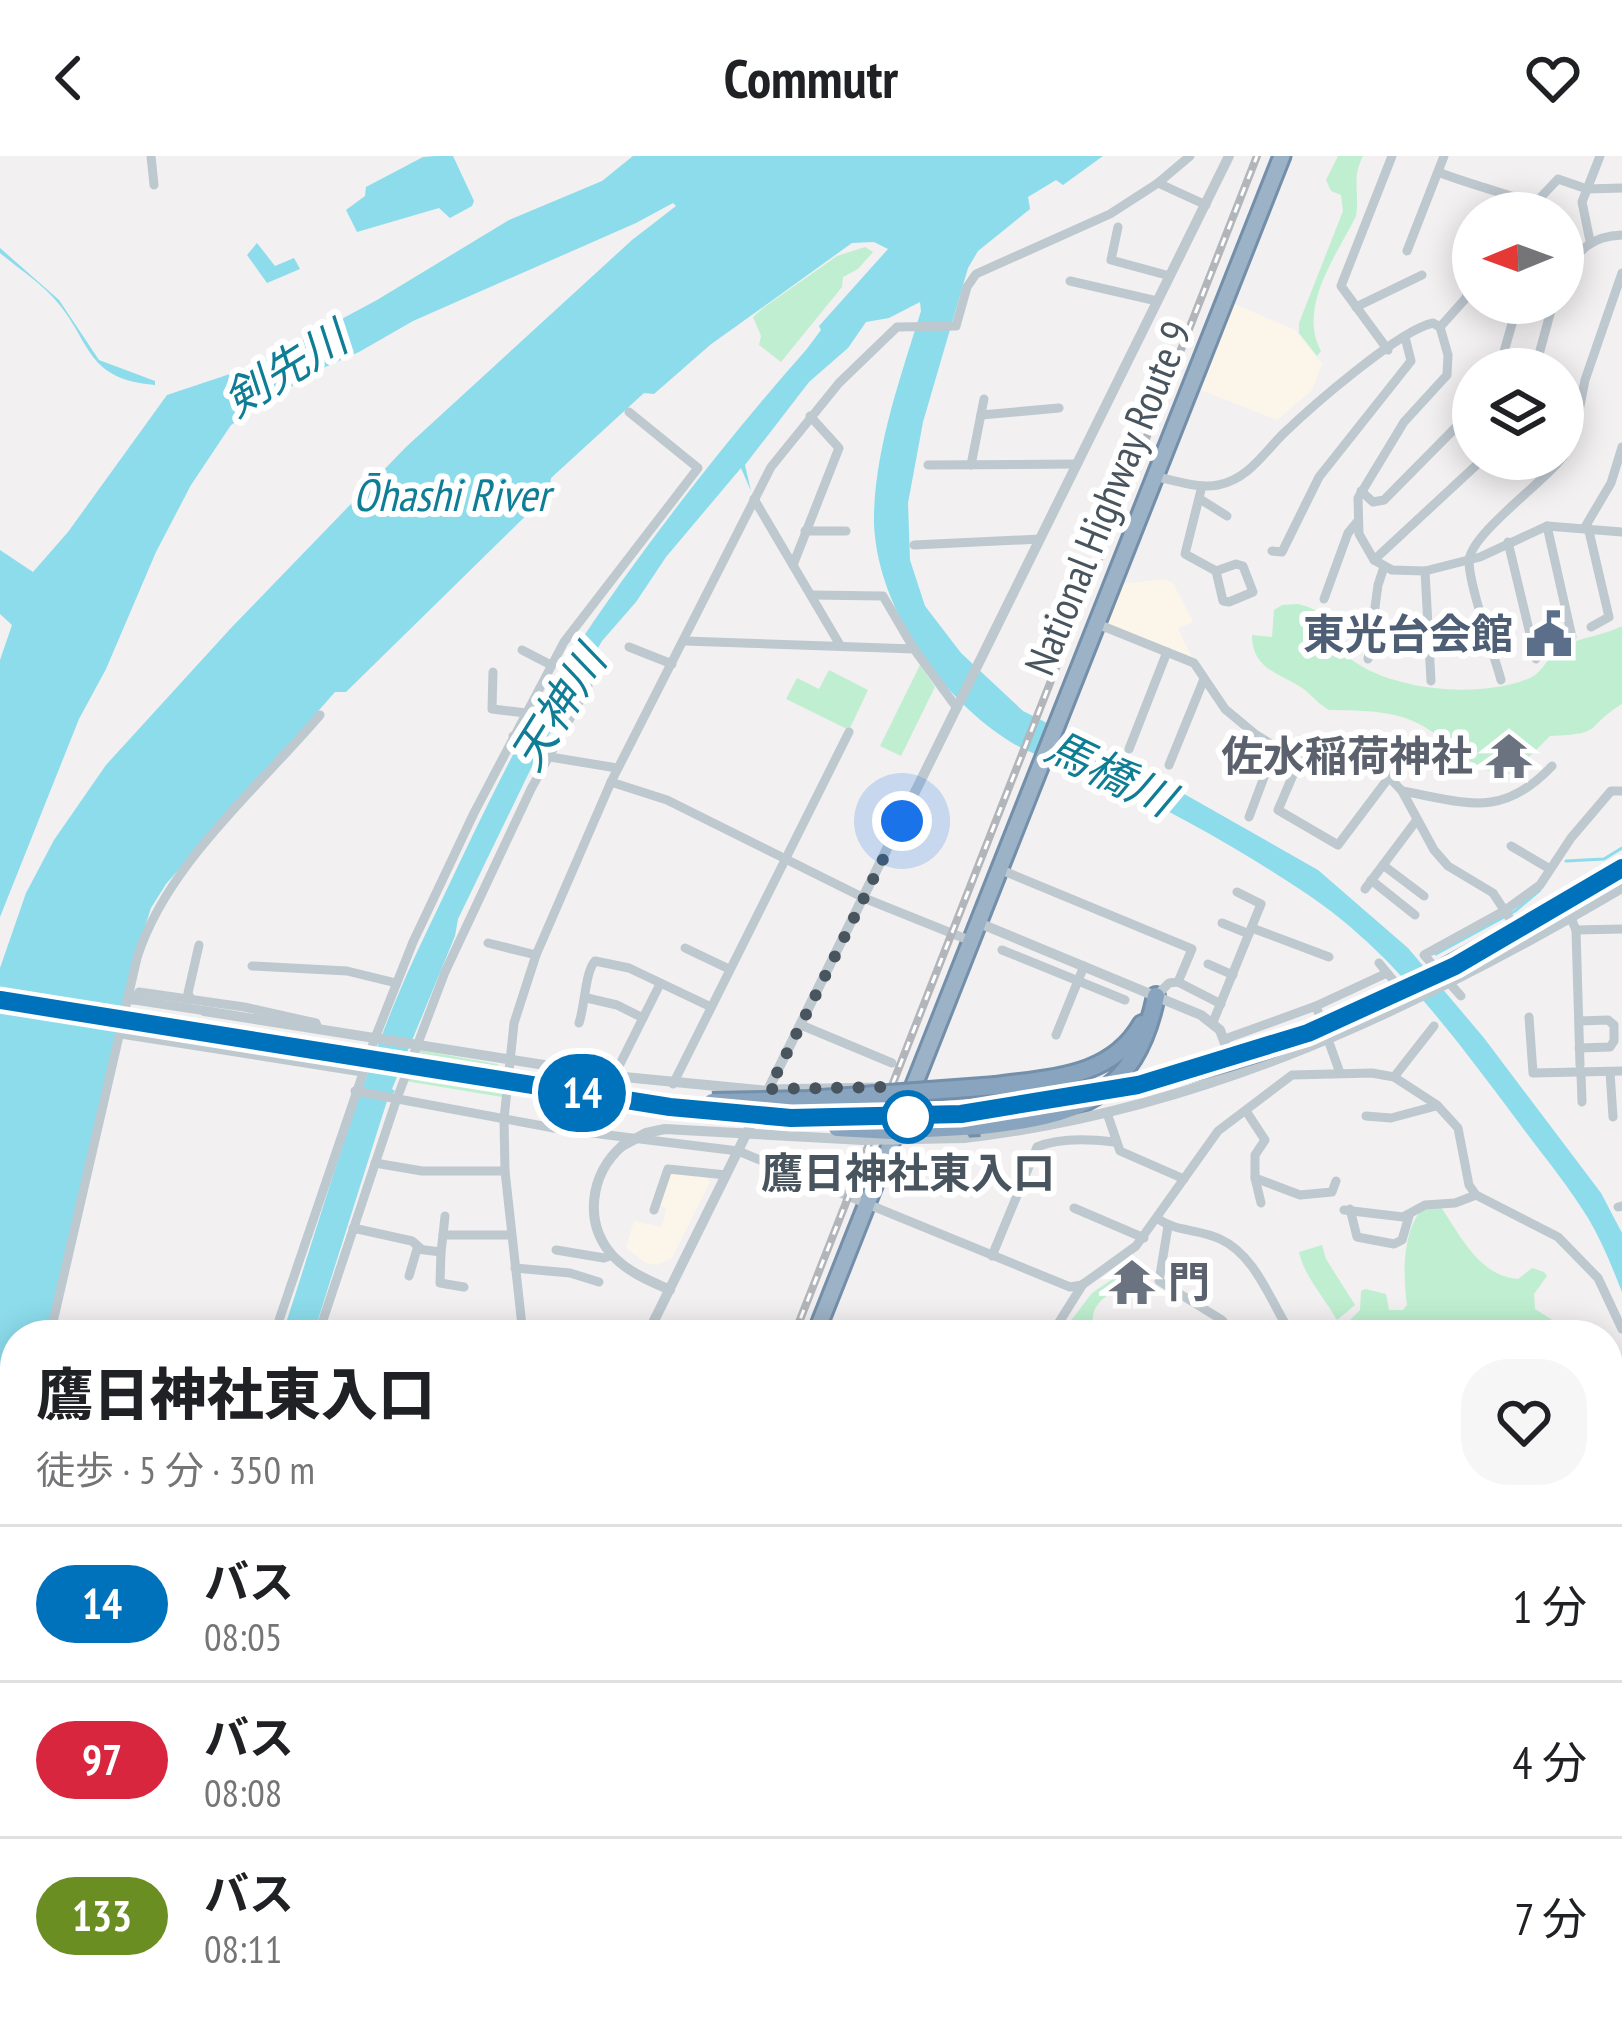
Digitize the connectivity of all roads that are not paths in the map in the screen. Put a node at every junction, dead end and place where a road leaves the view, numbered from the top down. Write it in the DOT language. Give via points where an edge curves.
graph roads {
  1 [pos="151,156"];
  2 [pos="1190,156"];
  3 [pos="1229,156"];
  4 [pos="1282,156"];
  5 [pos="1392,156"];
  6 [pos="1444,156"];
  7 [pos="1600,156"];
  8 [pos="1438,172"];
  9 [pos="1158,184"];
  10 [pos="154,185"];
  11 [pos="1622,188"];
  12 [pos="1587,189"];
  13 [pos="1206,205"];
  14 [pos="1118,227"];
  15 [pos="1622,235"];
  16 [pos="1590,241"];
  17 [pos="1584,249"];
  18 [pos="1407,251"];
  19 [pos="1622,272"];
  20 [pos="1422,275"];
  21 [pos="1170,276"];
  22 [pos="1070,280"];
  23 [pos="1157,301"];
  24 [pos="1356,307"];
  25 [pos="1452,314"];
  26 [pos="1440,328"];
  27 [pos="1405,337"];
  28 [pos="1388,350"];
  29 [pos="1584,385"];
  30 [pos="984,399"];
  31 [pos="1059,408"];
  32 [pos="629,412"];
  33 [pos="981,415"];
  34 [pos="810,416"];
  35 [pos="1452,431"];
  36 [pos="1616,453"];
  37 [pos="1077,464"];
  38 [pos="928,465"];
  39 [pos="971,465"];
  40 [pos="1153,476"];
  41 [pos="1462,480"];
  42 [pos="1544,480"];
  43 [pos="1202,486"];
  44 [pos="1360,491"];
  45 [pos="754,499"];
  46 [pos="1201,499"];
  47 [pos="1227,516"];
  48 [pos="1358,521"];
  49 [pos="1546,526"];
  50 [pos="1587,527"];
  51 [pos="805,531"];
  52 [pos="846,531"];
  53 [pos="1622,532"];
  54 [pos="1040,539"];
  55 [pos="1508,542"];
  56 [pos="914,545"];
  57 [pos="1272,550"];
  58 [pos="1469,560"];
  59 [pos="1379,564"];
  60 [pos="793,565"];
  61 [pos="1216,571"];
  62 [pos="1425,571"];
  63 [pos="811,595"];
  64 [pos="1324,599"];
  65 [pos="1095,623"];
  66 [pos="1591,627"];
  67 [pos="1572,637"];
  68 [pos="685,641"];
  69 [pos="840,645"];
  70 [pos="629,647"];
  71 [pos="914,649"];
  72 [pos="522,650"];
  73 [pos="1167,652"];
  74 [pos="1536,658"];
  75 [pos="1368,659"];
  76 [pos="672,664"];
  77 [pos="550,665"];
  78 [pos="493,672"];
  79 [pos="1204,680"];
  80 [pos="1431,680"];
  81 [pos="1501,680"];
  82 [pos="588,686"];
  83 [pos="958,705"];
  84 [pos="526,713"];
  85 [pos="320,716"];
  86 [pos="849,732"];
  87 [pos="513,737"];
  88 [pos="1408,742"];
  89 [pos="1275,748"];
  90 [pos="1130,749"];
  91 [pos="549,756"];
  92 [pos="1299,761"];
  93 [pos="1169,765"];
  94 [pos="1552,766"];
  95 [pos="617,769"];
  96 [pos="1390,776"];
  97 [pos="611,782"];
  98 [pos="1622,790"];
  99 [pos="1402,791"];
  100 [pos="1249,817"];
  101 [pos="1416,821"];
  102 [pos="1511,846"];
  103 [pos="785,858"];
  104 [pos="1383,866"];
  105 [pos="1622,868"];
  106 [pos="999,869"];
  107 [pos="1550,869"];
  108 [pos="1622,888"];
  109 [pos="1237,892"];
  110 [pos="1424,896"];
  111 [pos="864,898"];
  112 [pos="1504,910"];
  113 [pos="1415,915"];
  114 [pos="979,923"];
  115 [pos="1222,923"];
  116 [pos="1573,924"];
  117 [pos="1622,928"];
  118 [pos="1250,931"];
  119 [pos="971,941"];
  120 [pos="488,943"];
  121 [pos="1526,944"];
  122 [pos="199,945"];
  123 [pos="685,948"];
  124 [pos="1001,950"];
  125 [pos="1055,954"];
  126 [pos="536,956"];
  127 [pos="1330,957"];
  128 [pos="1379,963"];
  129 [pos="1208,964"];
  130 [pos="252,966"];
  131 [pos="1084,966"];
  132 [pos="729,969"];
  133 [pos="1049,969"];
  134 [pos="1387,973"];
  135 [pos="1233,975"];
  136 [pos="1078,980"];
  137 [pos="1178,982"];
  138 [pos="396,983"];
  139 [pos="660,984"];
  140 [pos="1452,984"];
  141 [pos="1398,986"];
  142 [pos="1156,996"];
  143 [pos="1462,996"];
  144 [pos="587,998"];
  145 [pos="130,999"];
  146 [pos="0,1000"];
  147 [pos="191,1000"];
  148 [pos="1125,1000"];
  149 [pos="1221,1004"];
  150 [pos="1316,1006"];
  151 [pos="711,1007"];
  152 [pos="202,1011"];
  153 [pos="1529,1017"];
  154 [pos="643,1018"];
  155 [pos="1579,1021"];
  156 [pos="1213,1022"];
  157 [pos="580,1023"];
  158 [pos="801,1025"];
  159 [pos="1434,1026"];
  160 [pos="318,1029"];
  161 [pos="121,1034"];
  162 [pos="1056,1035"];
  163 [pos="376,1038"];
  164 [pos="1225,1039"];
  165 [pos="1330,1041"];
  166 [pos="415,1044"];
  167 [pos="186,1045"];
  168 [pos="1580,1048"];
  169 [pos="508,1060"];
  170 [pos="892,1063"];
  171 [pos="1581,1069"];
  172 [pos="362,1072"];
  173 [pos="1616,1072"];
  174 [pos="1340,1073"];
  175 [pos="1236,1075"];
  176 [pos="614,1076"];
  177 [pos="1394,1077"];
  178 [pos="673,1084"];
  179 [pos="883,1087"];
  180 [pos="769,1090"];
  181 [pos="358,1091"];
  182 [pos="603,1097"];
  183 [pos="394,1101"];
  184 [pos="1582,1102"];
  185 [pos="1437,1105"];
  186 [pos="1246,1111"];
  187 [pos="1107,1113"];
  188 [pos="1366,1116"];
  189 [pos="1613,1117"];
  190 [pos="791,1118"];
  191 [pos="504,1119"];
  192 [pos="972,1132"];
  193 [pos="1114,1142"];
  194 [pos="738,1151"];
  195 [pos="375,1163"];
  196 [pos="505,1171"];
  197 [pos="726,1175"];
  198 [pos="1255,1178"];
  199 [pos="1184,1179"];
  200 [pos="1336,1181"];
  201 [pos="1476,1195"];
  202 [pos="1261,1203"];
  203 [pos="866,1205"];
  204 [pos="1074,1208"];
  205 [pos="655,1210"];
  206 [pos="445,1216"];
  207 [pos="1409,1216"];
  208 [pos="1163,1222"];
  209 [pos="352,1228"];
  210 [pos="443,1234"];
  211 [pos="511,1235"];
  212 [pos="1144,1238"];
  213 [pos="420,1248"];
  214 [pos="556,1250"];
  215 [pos="441,1252"];
  216 [pos="612,1255"];
  217 [pos="992,1256"];
  218 [pos="515,1268"];
  219 [pos="409,1276"];
  220 [pos="599,1282"];
  221 [pos="1084,1283"];
  222 [pos="464,1287"];
  223 [pos="670,1290"];
  224 [pos="54,1320"];
  225 [pos="281,1320"];
  226 [pos="322,1320"];
  227 [pos="521,1320"];
  228 [pos="655,1320"];
  229 [pos="820,1320"];
  230 [pos="1061,1320"];
  231 [pos="1222,1320"];
  232 [pos="1283,1320"];
  233 [pos="1618,1320"];
  1 -- 10 [label="street"];
  2 -- 9 [label="street"];
  3 -- 13 [label="street"];
  4 -- 40 [label="highway, National Highway Route 9"];
  5 -- 24 [label="street" via="1342,282"];
  6 -- 8 [label="street"];
  7 -- 12 [label="street"];
  8 -- 12 [label="street" via="1531,202 1558,179"];
  8 -- 18 [label="street"];
  9 -- 13 [label="street"];
  9 -- 34 [label="street" via="976,274 955,327 897,327"];
  11 -- 12 [label="street"];
  12 -- 16 [label="street" via="1582,208"];
  13 -- 21 [label="street"];
  14 -- 21 [label="street" via="1111,260"];
  15 -- 16 [label="street"];
  16 -- 17 [label="street"];
  19 -- 29 [label="street"];
  20 -- 24 [label="street"];
  21 -- 23 [label="street"];
  22 -- 23 [label="street"];
  23 -- 37 [label="street"];
  24 -- 28 [label="street"];
  25 -- 26 [label="street"];
  26 -- 27 [label="street" via="1429,324"];
  26 -- 44 [label="street" via="1447,375 1404,422"];
  27 -- 28 [label="street"];
  27 -- 57 [label="street" via="1411,361 1319,477 1282,552"];
  28 -- 43 [label="street" via="1246,472"];
  30 -- 33 [label="street"];
  31 -- 33 [label="street"];
  32 -- 77 [label="street" via="698,468"];
  33 -- 39 [label="street"];
  34 -- 45 [label="street"];
  34 -- 51 [label="street" via="838,448"];
  35 -- 44 [label="street" via="1384,500"];
  36 -- 50 [label="street" via="1611,483"];
  37 -- 39 [label="street"];
  37 -- 54 [label="street"];
  38 -- 39 [label="street"];
  40 -- 43 [label="street"];
  40 -- 65 [label="highway, National Highway Route 9"];
  41 -- 59 [label="street"];
  42 -- 58 [label="street" via="1477,542"];
  43 -- 46 [label="street"];
  44 -- 48 [label="street"];
  45 -- 60 [label="street"];
  45 -- 68 [label="street"];
  46 -- 47 [label="street"];
  46 -- 61 [label="street" via="1185,554"];
  48 -- 59 [label="street" via="1361,541"];
  48 -- 64 [label="street"];
  49 -- 50 [label="street"];
  49 -- 55 [label="street"];
  49 -- 67 [label="street"];
  50 -- 53 [label="street"];
  50 -- 66 [label="street" via="1614,615"];
  51 -- 52 [label="street"];
  51 -- 60 [label="street"];
  54 -- 56 [label="street"];
  54 -- 83 [label="street"];
  55 -- 58 [label="street"];
  55 -- 74 [label="street"];
  58 -- 62 [label="street"];
  58 -- 81 [label="street"];
  59 -- 62 [label="street"];
  59 -- 75 [label="street"];
  60 -- 63 [label="street"];
  61 -- 61 [label="street" via="1243,566 1252,592 1223,601"];
  62 -- 80 [label="street"];
  63 -- 69 [label="street"];
  63 -- 71 [label="street" via="883,596"];
  65 -- 73 [label="street"];
  65 -- 106 [label="highway, National Highway Route 9"];
  68 -- 69 [label="street"];
  68 -- 76 [label="street"];
  69 -- 71 [label="street"];
  70 -- 76 [label="street"];
  71 -- 83 [label="street"];
  72 -- 77 [label="street"];
  73 -- 79 [label="street" via="1194,663"];
  73 -- 90 [label="street"];
  76 -- 95 [label="street"];
  77 -- 84 [label="street"];
  78 -- 84 [label="street" via="492,710"];
  79 -- 89 [label="street" via="1225,709"];
  79 -- 93 [label="street"];
  82 -- 91 [label="street"];
  83 -- 111 [label="street"];
  84 -- 87 [label="street"];
  85 -- 145 [label="street" via="162,897"];
  86 -- 103 [label="street"];
  87 -- 91 [label="street"];
  87 -- 138 [label="street"];
  88 -- 96 [label="street"];
  89 -- 92 [label="street"];
  89 -- 100 [label="street"];
  91 -- 95 [label="street"];
  91 -- 166 [label="street"];
  92 -- 96 [label="street" via="1374,767"];
  92 -- 96 [label="street" via="1278,810 1338,845"];
  94 -- 99 [label="street" via="1505,802"];
  95 -- 97 [label="street"];
  96 -- 99 [label="street"];
  97 -- 103 [label="street"];
  97 -- 126 [label="street"];
  98 -- 107 [label="street" via="1611,791"];
  99 -- 101 [label="street"];
  101 -- 104 [label="street"];
  101 -- 112 [label="street" via="1448,866 1492,892"];
  102 -- 107 [label="street"];
  103 -- 111 [label="street"];
  103 -- 132 [label="street"];
  104 -- 110 [label="street"];
  104 -- 113 [label="street" via="1368,885"];
  105 -- 190 [label="highway, bridge" via="1406,991 1212,1066 1008,1109"];
  106 -- 114 [label="highway, National Highway Route 9"];
  106 -- 137 [label="street" via="1192,949"];
  107 -- 112 [label="street"];
  108 -- 116 [label="street"];
  109 -- 118 [label="street" via="1261,904"];
  111 -- 119 [label="street"];
  111 -- 158 [label="street"];
  112 -- 121 [label="street"];
  112 -- 140 [label="street" via="1424,955"];
  114 -- 119 [label="highway, National Highway Route 9"];
  114 -- 125 [label="street"];
  115 -- 118 [label="street"];
  116 -- 117 [label="street"];
  116 -- 121 [label="street"];
  116 -- 155 [label="street"];
  118 -- 127 [label="street"];
  118 -- 135 [label="street"];
  119 -- 203 [label="highway, National Highway Route 9"];
  120 -- 126 [label="street"];
  121 -- 140 [label="street"];
  122 -- 147 [label="street"];
  123 -- 132 [label="street"];
  124 -- 133 [label="street"];
  125 -- 131 [label="street"];
  125 -- 133 [label="street"];
  126 -- 169 [label="street"];
  128 -- 134 [label="street"];
  129 -- 135 [label="street"];
  130 -- 138 [label="street" via="347,971"];
  131 -- 136 [label="street"];
  131 -- 142 [label="street"];
  132 -- 151 [label="street"];
  133 -- 136 [label="street"];
  134 -- 141 [label="street"];
  134 -- 150 [label="street"];
  135 -- 149 [label="street"];
  136 -- 148 [label="street"];
  136 -- 162 [label="street"];
  137 -- 142 [label="street"];
  137 -- 149 [label="street"];
  138 -- 163 [label="street"];
  139 -- 144 [label="street" via="595,961"];
  139 -- 151 [label="street"];
  139 -- 154 [label="street"];
  140 -- 143 [label="street"];
  140 -- 165 [label="street"];
  142 -- 156 [label="street"];
  142 -- 182 [label="highway, bridge" via="1131,1042 1079,1073 753,1102"];
  142 -- 192 [label="highway" via="1139,1051 1107,1090 1067,1111"];
  144 -- 154 [label="street"];
  144 -- 157 [label="street"];
  145 -- 147 [label="street" via="140,992"];
  145 -- 152 [label="street"];
  145 -- 161 [label="street"];
  146 -- 182 [label="highway, bridge"];
  147 -- 160 [label="street"];
  149 -- 156 [label="street"];
  150 -- 164 [label="street"];
  150 -- 165 [label="street"];
  151 -- 178 [label="street"];
  152 -- 160 [label="street"];
  152 -- 167 [label="street" via="192,1014"];
  153 -- 171 [label="street" via="1531,1071"];
  154 -- 176 [label="street"];
  155 -- 168 [label="street"];
  155 -- 168 [label="street" via="1614,1025 1610,1047"];
  156 -- 164 [label="street"];
  158 -- 170 [label="street"];
  158 -- 180 [label="street"];
  159 -- 177 [label="street"];
  160 -- 163 [label="street"];
  161 -- 167 [label="street"];
  161 -- 224 [label="street"];
  163 -- 166 [label="street"];
  163 -- 172 [label="street"];
  164 -- 175 [label="street"];
  165 -- 174 [label="street"];
  165 -- 175 [label="street"];
  166 -- 169 [label="street"];
  166 -- 183 [label="street"];
  167 -- 172 [label="street"];
  168 -- 171 [label="street"];
  169 -- 176 [label="street"];
  169 -- 191 [label="street"];
  171 -- 173 [label="street"];
  171 -- 184 [label="street"];
  172 -- 181 [label="street"];
  173 -- 189 [label="street"];
  174 -- 177 [label="street"];
  174 -- 186 [label="street" via="1292,1075"];
  175 -- 187 [label="street"];
  176 -- 178 [label="street"];
  177 -- 185 [label="street"];
  178 -- 180 [label="street"];
  179 -- 180 [label="street"];
  180 -- 194 [label="street"];
  181 -- 183 [label="street"];
  181 -- 225 [label="street"];
  182 -- 190 [label="highway, bridge"];
  183 -- 191 [label="street"];
  183 -- 195 [label="street"];
  185 -- 188 [label="street"];
  185 -- 201 [label="street" via="1458,1127"];
  186 -- 198 [label="street" via="1265,1140"];
  186 -- 199 [label="street" via="1218,1131"];
  187 -- 192 [label="street"];
  187 -- 193 [label="street"];
  190 -- 192 [label="highway, bridge" via="805,1126"];
  191 -- 194 [label="street"];
  191 -- 196 [label="street"];
  192 -- 216 [label="street, bridge" via="863,1140 646,1133 622,1146 594,1197 596,1226"];
  193 -- 199 [label="street"];
  193 -- 217 [label="street" via="1037,1147"];
  194 -- 197 [label="street"];
  194 -- 203 [label="street"];
  195 -- 196 [label="street"];
  195 -- 209 [label="street"];
  196 -- 211 [label="street"];
  197 -- 205 [label="street" via="668,1169"];
  197 -- 223 [label="street"];
  198 -- 200 [label="street" via="1306,1195 1332,1192"];
  198 -- 202 [label="street"];
  199 -- 208 [label="street"];
  201 -- 207 [label="street" via="1424,1205"];
  201 -- 233 [label="street" via="1535,1223 1579,1257"];
  203 -- 217 [label="street"];
  203 -- 229 [label="highway, National Highway Route 9"];
  204 -- 212 [label="street"];
  206 -- 210 [label="street"];
  207 -- 207 [label="street" via="1347,1210 1357,1238 1383,1243 1402,1240"];
  208 -- 212 [label="street"];
  208 -- 231 [label="street" via="1159,1281"];
  208 -- 232 [label="street" via="1239,1250"];
  209 -- 213 [label="street"];
  209 -- 226 [label="street"];
  210 -- 211 [label="street"];
  210 -- 215 [label="street"];
  211 -- 218 [label="street"];
  212 -- 221 [label="street"];
  213 -- 215 [label="street"];
  213 -- 219 [label="street"];
  214 -- 216 [label="street"];
  215 -- 222 [label="street" via="440,1282"];
  216 -- 223 [label="street"];
  217 -- 221 [label="street" via="1066,1286"];
  218 -- 220 [label="street"];
  218 -- 227 [label="street"];
  221 -- 230 [label="street"];
  223 -- 228 [label="street"];
}
